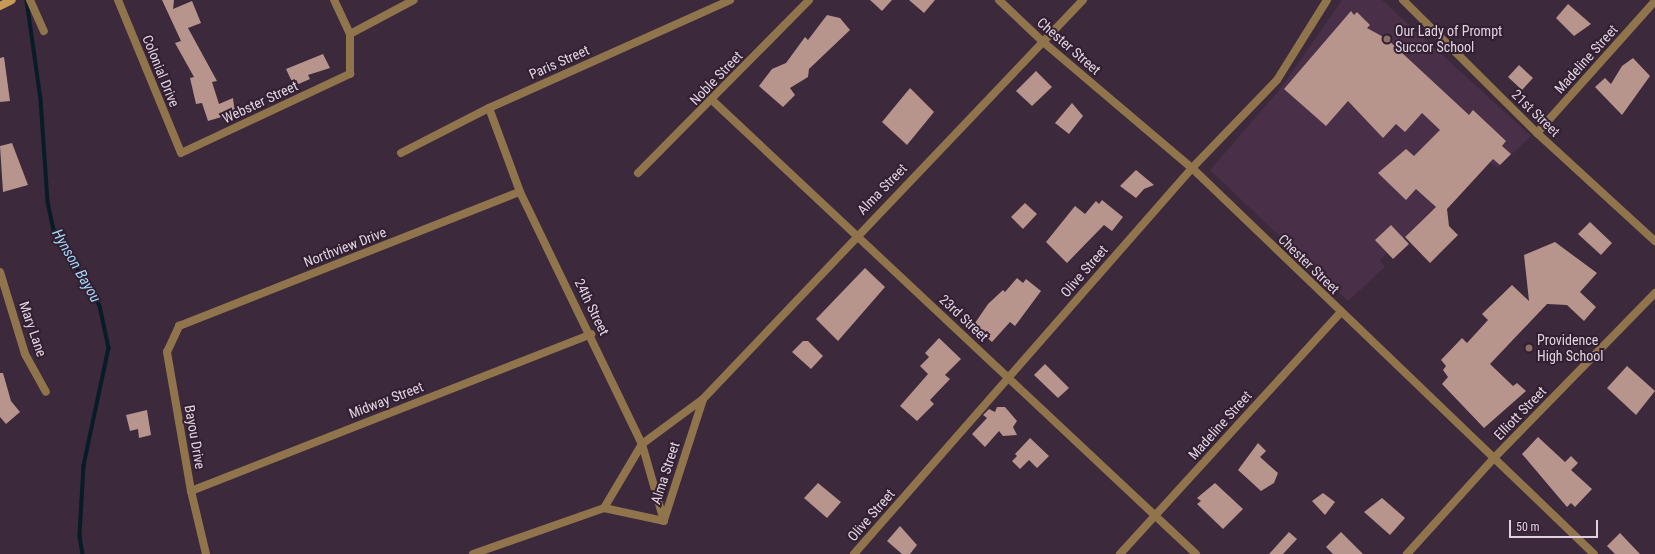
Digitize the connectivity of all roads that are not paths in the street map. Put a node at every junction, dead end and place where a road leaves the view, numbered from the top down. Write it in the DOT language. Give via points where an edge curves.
graph roads {
  1 [pos="12,0"];
  2 [pos="30,0"];
  3 [pos="118,0"];
  4 [pos="334,0"];
  5 [pos="414,0"];
  6 [pos="730,0"];
  7 [pos="810,0"];
  8 [pos="999,0"];
  9 [pos="1083,0"];
  10 [pos="1327,0"];
  11 [pos="1403,0"];
  12 [pos="1655,2"];
  13 [pos="0,6"];
  14 [pos="44,31"];
  15 [pos="350,34"];
  16 [pos="1042,41"];
  17 [pos="713,101"];
  18 [pos="489,108"];
  19 [pos="1537,133"];
  20 [pos="181,153"];
  21 [pos="401,153"];
  22 [pos="1192,168"];
  23 [pos="638,172"];
  24 [pos="520,192"];
  25 [pos="856,234"];
  26 [pos="1655,241"];
  27 [pos="0,272"];
  28 [pos="1655,293"];
  29 [pos="1340,312"];
  30 [pos="179,326"];
  31 [pos="591,334"];
  32 [pos="1008,377"];
  33 [pos="46,392"];
  34 [pos="703,399"];
  35 [pos="642,444"];
  36 [pos="1493,459"];
  37 [pos="191,491"];
  38 [pos="604,508"];
  39 [pos="1156,516"];
  40 [pos="664,521"];
  41 [pos="206,554"];
  42 [pos="473,554"];
  43 [pos="854,554"];
  44 [pos="1120,554"];
  45 [pos="1196,554"];
  46 [pos="1407,554"];
  47 [pos="1594,554"];
  1 -- 13 [label="main road"];
  2 -- 14 [label="street"];
  3 -- 20 [label="street, Colonial Drive"];
  4 -- 15 [label="street"];
  5 -- 15 [label="street"];
  6 -- 18 [label="street, Paris Street"];
  7 -- 17 [label="street, Noble Street"];
  8 -- 16 [label="street, Chester Street"];
  9 -- 16 [label="street, Alma Street"];
  10 -- 22 [label="street, Olive Street" via="1277,80"];
  11 -- 19 [label="street, 21st Street"];
  12 -- 19 [label="street, Madeline Street"];
  15 -- 20 [label="street, Webster Street" via="350,74"];
  16 -- 22 [label="street, Chester Street"];
  16 -- 25 [label="street, Alma Street"];
  17 -- 23 [label="street, Noble Street"];
  17 -- 25 [label="street, 23rd Street"];
  18 -- 21 [label="street, Paris Street"];
  18 -- 24 [label="street, 24th Street"];
  19 -- 26 [label="street, 21st Street"];
  22 -- 29 [label="street, Chester Street"];
  22 -- 32 [label="street, Olive Street"];
  24 -- 30 [label="street, Northview Drive"];
  24 -- 31 [label="street, 24th Street"];
  25 -- 32 [label="street, 23rd Street"];
  25 -- 34 [label="street, Alma Street"];
  27 -- 33 [label="street, Mary Lane" via="26,354"];
  28 -- 36 [label="street, Elliott Street"];
  29 -- 36 [label="street, Chester Street"];
  29 -- 39 [label="street, Madeline Street"];
  30 -- 37 [label="street, Bayou Drive" via="167,352"];
  31 -- 35 [label="street, 24th Street"];
  31 -- 37 [label="street, Midway Street"];
  32 -- 39 [label="street, 23rd Street"];
  32 -- 43 [label="street, Olive Street"];
  34 -- 35 [label="street, Alma Street"];
  34 -- 40 [label="street, Alma Street"];
  35 -- 38 [label="street, Alma Street"];
  35 -- 40 [label="street, 24th Street"];
  36 -- 46 [label="street, Elliott Street"];
  36 -- 47 [label="street, Chester Street"];
  37 -- 41 [label="street, Bayou Drive"];
  38 -- 40 [label="street, Alma Street"];
  38 -- 42 [label="street"];
  39 -- 44 [label="street, Madeline Street"];
  39 -- 45 [label="street, 23rd Street"];
}
